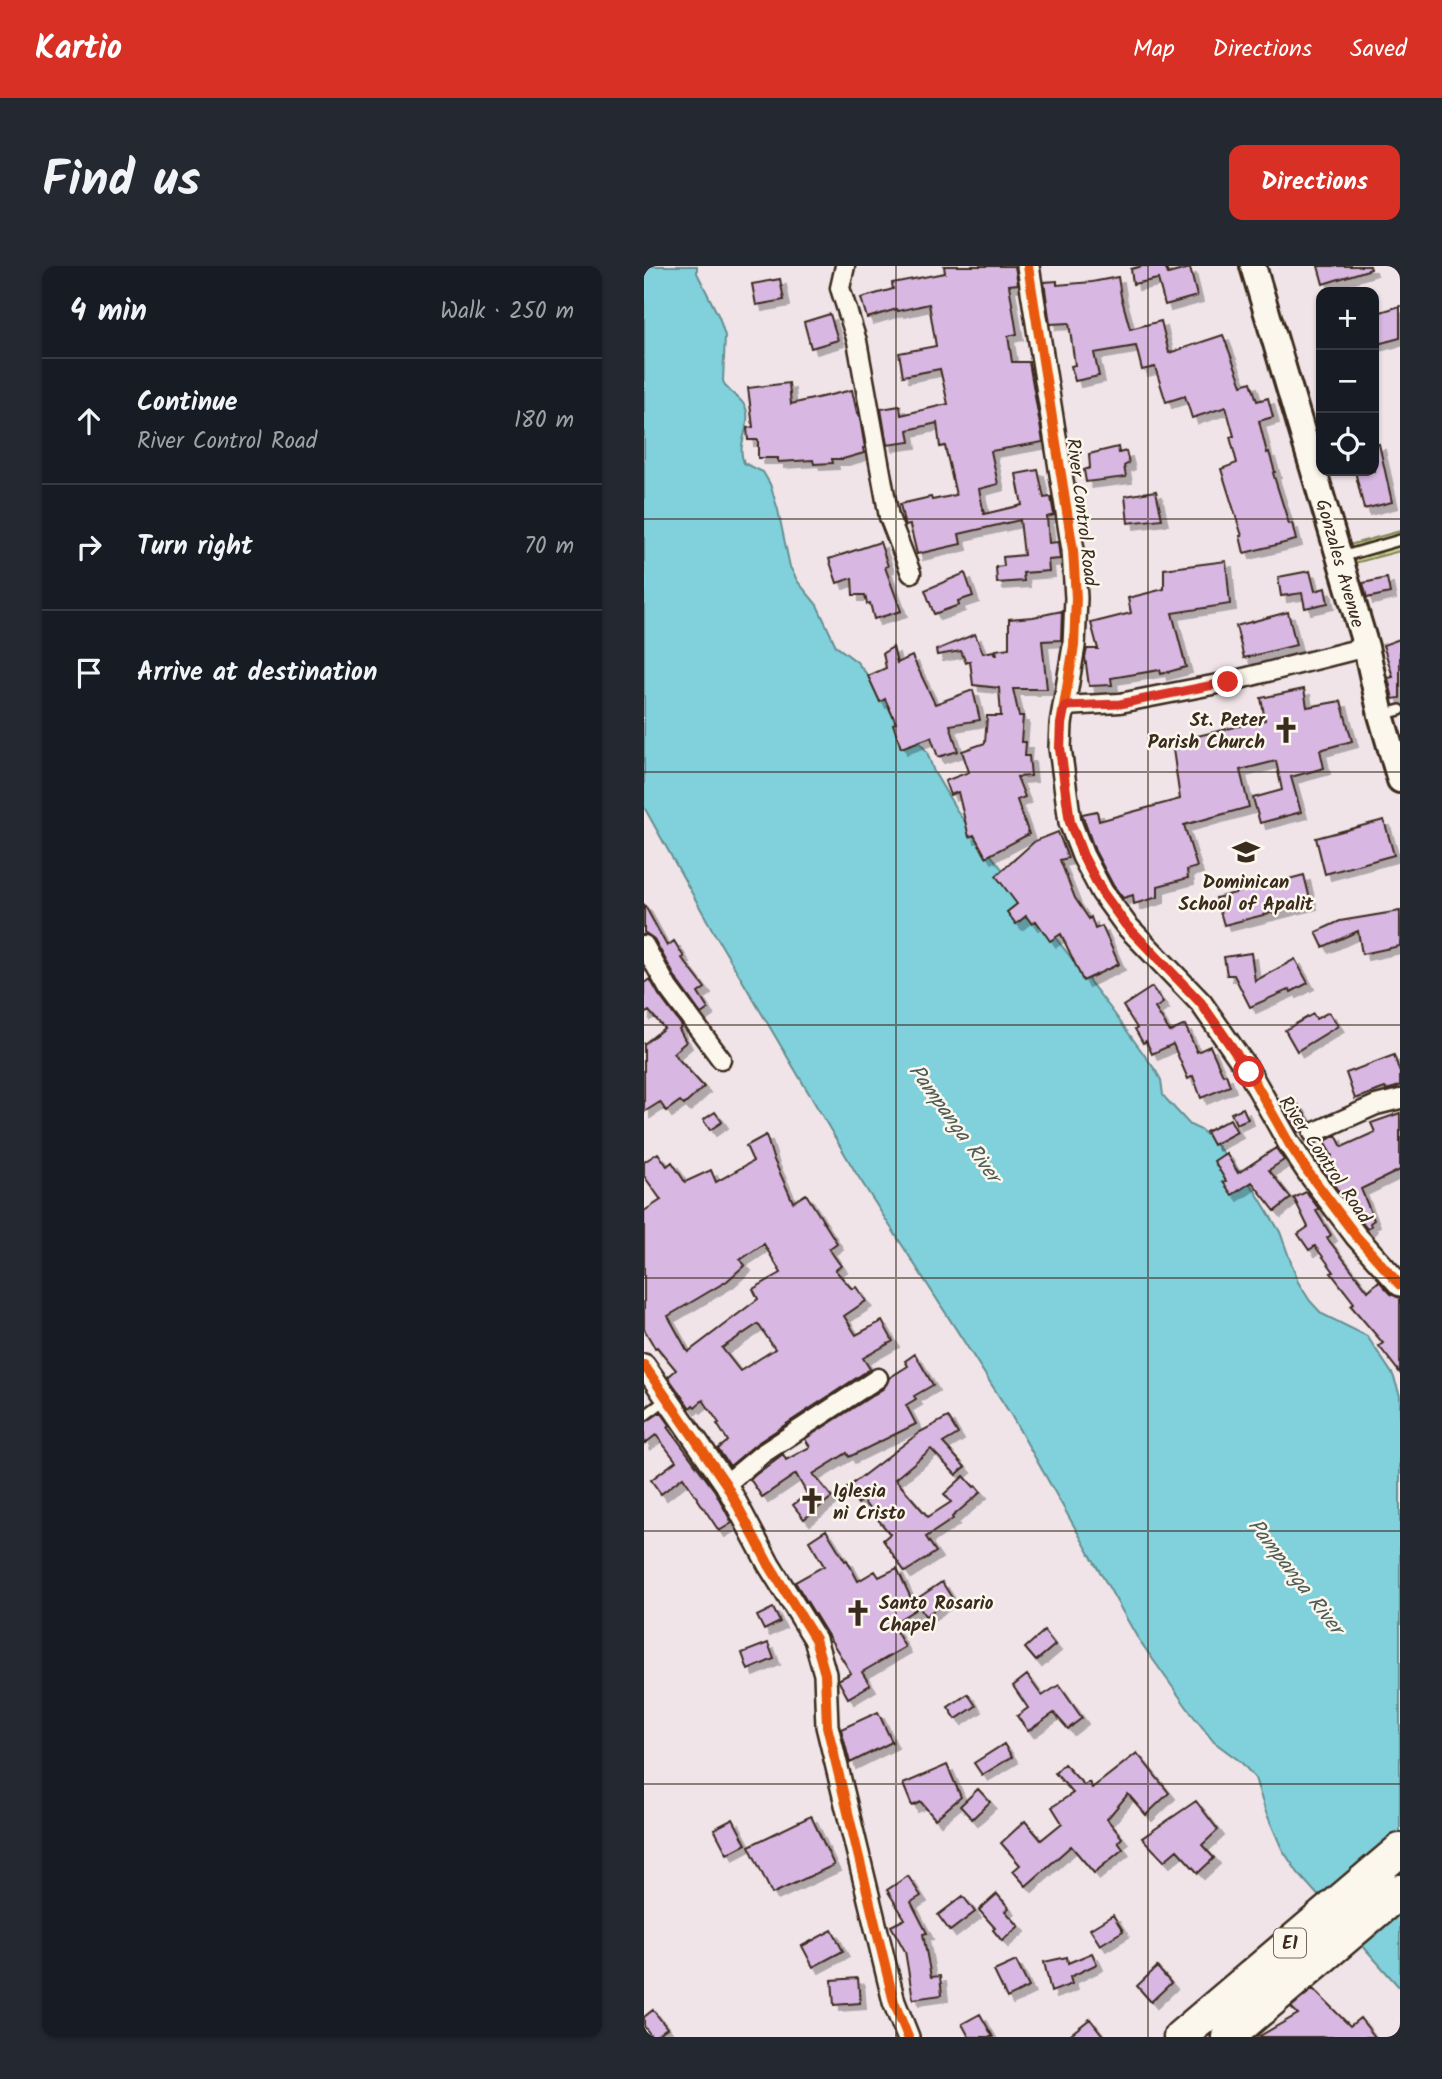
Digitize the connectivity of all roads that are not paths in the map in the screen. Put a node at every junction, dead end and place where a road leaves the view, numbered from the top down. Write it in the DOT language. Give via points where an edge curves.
graph roads {
  1 [pos="845,266"];
  2 [pos="1028,266"];
  3 [pos="1254,266"];
  4 [pos="1400,540"];
  5 [pos="1340,558"];
  6 [pos="911,573"];
  7 [pos="1366,647"];
  8 [pos="1065,706"];
  9 [pos="1390,713"];
  10 [pos="1400,780"];
  11 [pos="644,945"];
  12 [pos="721,1059"];
  13 [pos="1400,1099"];
  14 [pos="1313,1133"];
  15 [pos="1400,1285"];
  16 [pos="644,1365"];
  17 [pos="878,1378"];
  18 [pos="667,1399"];
  19 [pos="644,1416"];
  20 [pos="726,1484"];
  21 [pos="1400,1850"];
  22 [pos="1400,1891"];
  23 [pos="908,2037"];
  24 [pos="1180,2037"];
  25 [pos="1228,2037"];
  1 -- 6 [label="street" via="840,288 857,341 889,517"];
  2 -- 8 [label="street, River Control Road" via="1073,550 1074,646"];
  3 -- 5 [label="main road, Gonzales Avenue"];
  4 -- 5 [label="lane"];
  5 -- 7 [label="main road, Gonzales Avenue"];
  7 -- 8 [label="street" via="1120,704"];
  7 -- 9 [label="main road, Gonzales Avenue"];
  8 -- 15 [label="street, River Control Road" via="1060,748 1070,822 1102,892 1126,925 1201,1003 1249,1072 1308,1172"];
  9 -- 10 [label="main road, Gonzales Avenue"];
  11 -- 12 [label="street" via="668,988"];
  13 -- 14 [label="street"];
  16 -- 18 [label="street"];
  17 -- 20 [label="street" via="762,1454"];
  18 -- 19 [label="lane"];
  18 -- 20 [label="street"];
  20 -- 23 [label="street" via="815,1639 825,1674 827,1726 894,2002"];
  21 -- 24 [label="highway, E1"];
  22 -- 25 [label="highway, E1"];
}
